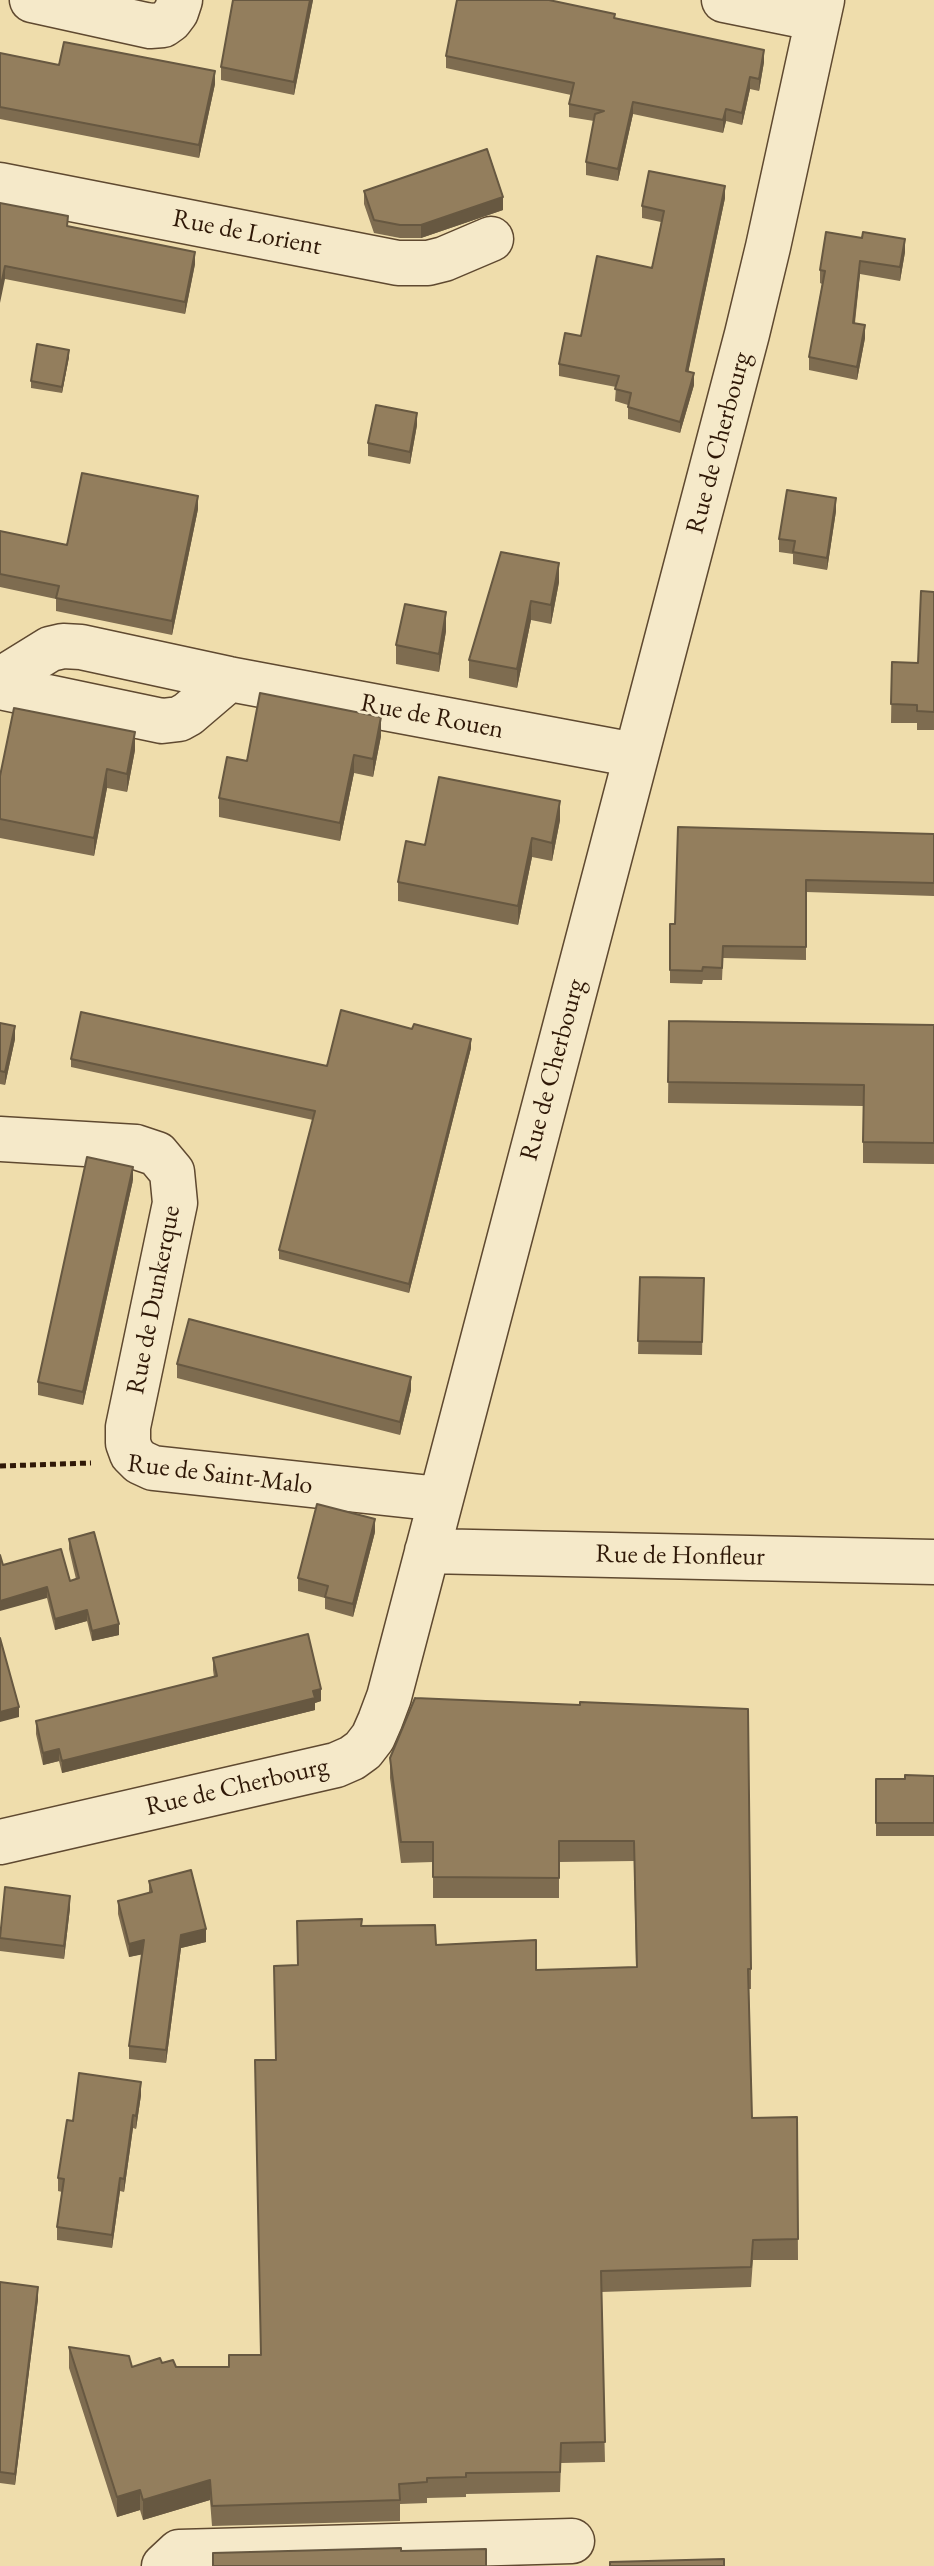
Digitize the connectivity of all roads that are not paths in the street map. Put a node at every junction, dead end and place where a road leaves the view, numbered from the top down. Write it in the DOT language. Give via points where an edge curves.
graph roads {
  1 [pos="32,0"];
  2 [pos="180,0"];
  3 [pos="724,0"];
  4 [pos="820,10"];
  5 [pos="0,185"];
  6 [pos="491,239"];
  7 [pos="229,679"];
  8 [pos="0,680"];
  9 [pos="0,687"];
  10 [pos="635,755"];
  11 [pos="0,1139"];
  12 [pos="140,1462"];
  13 [pos="440,1499"];
  14 [pos="427,1551"];
  15 [pos="934,1562"];
  16 [pos="0,1842"];
  17 [pos="572,2541"];
  18 [pos="164,2566"];
  1 -- 2 [label="street" via="150,26 170,20"];
  3 -- 4 [label="street, Rue de Cherbourg"];
  4 -- 10 [label="street, Rue de Cherbourg" via="754,305"];
  5 -- 6 [label="street, Rue de Lorient" via="398,263 444,259"];
  7 -- 8 [label="street, Rue de Rouen" via="63,646"];
  7 -- 9 [label="street" via="188,714 162,721"];
  7 -- 10 [label="street, Rue de Rouen"];
  10 -- 13 [label="street, Rue de Cherbourg"];
  11 -- 12 [label="street, Rue de Dunkerque" via="136,1147 157,1154 172,1172 175,1203 128,1427 128,1443"];
  12 -- 13 [label="street, Rue de Saint-Malo" via="153,1468"];
  13 -- 14 [label="street, Rue de Cherbourg"];
  14 -- 15 [label="street, Rue de Honfleur"];
  14 -- 16 [label="street, Rue de Cherbourg" via="389,1697 373,1737 352,1758"];
  17 -- 18 [label="street" via="179,2552"];
}
